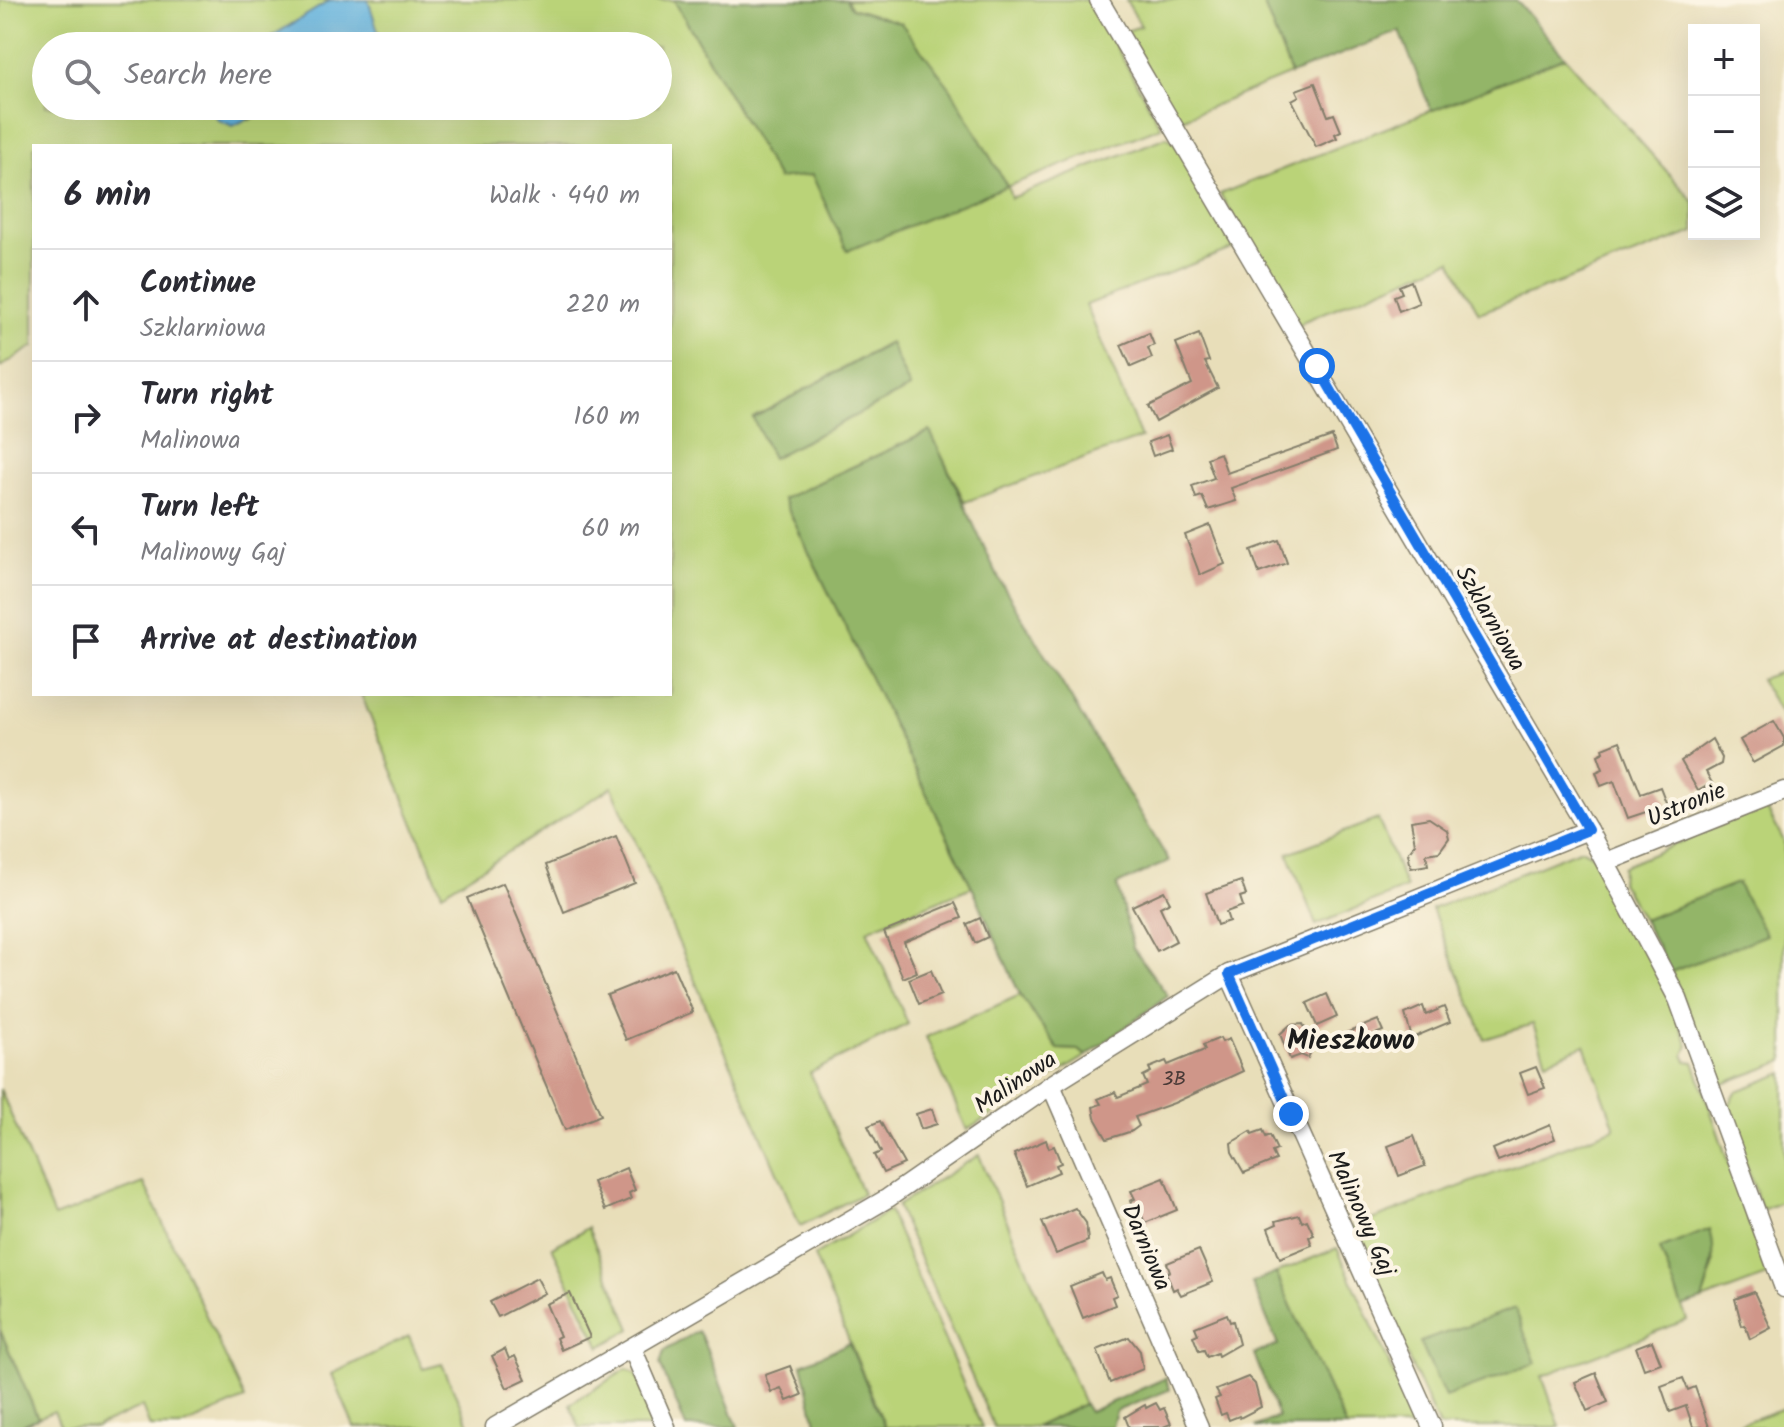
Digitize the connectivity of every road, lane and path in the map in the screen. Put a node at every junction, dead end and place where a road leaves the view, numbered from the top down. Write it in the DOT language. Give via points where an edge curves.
graph roads {
  1 [pos="1099,0"];
  2 [pos="1784,791"];
  3 [pos="1588,830"];
  4 [pos="1606,862"];
  5 [pos="1229,974"];
  6 [pos="1051,1085"];
  7 [pos="1784,1288"];
  8 [pos="632,1348"];
  9 [pos="495,1427"];
  10 [pos="666,1427"];
  11 [pos="1199,1427"];
  12 [pos="1432,1427"];
  1 -- 3 [label="street, Szklarniowa"];
  2 -- 4 [label="street, Ustronie"];
  3 -- 4 [label="street, Szklarniowa"];
  3 -- 5 [label="street, Malinowa"];
  4 -- 7 [label="street, Szklarniowa" via="1678,999"];
  5 -- 6 [label="street, Malinowa"];
  5 -- 12 [label="street, Malinowy Gaj"];
  6 -- 8 [label="street, Malinowa" via="888,1198"];
  6 -- 11 [label="street, Darniowa"];
  8 -- 9 [label="street, Malinowa"];
  8 -- 10 [label="street"];
}
